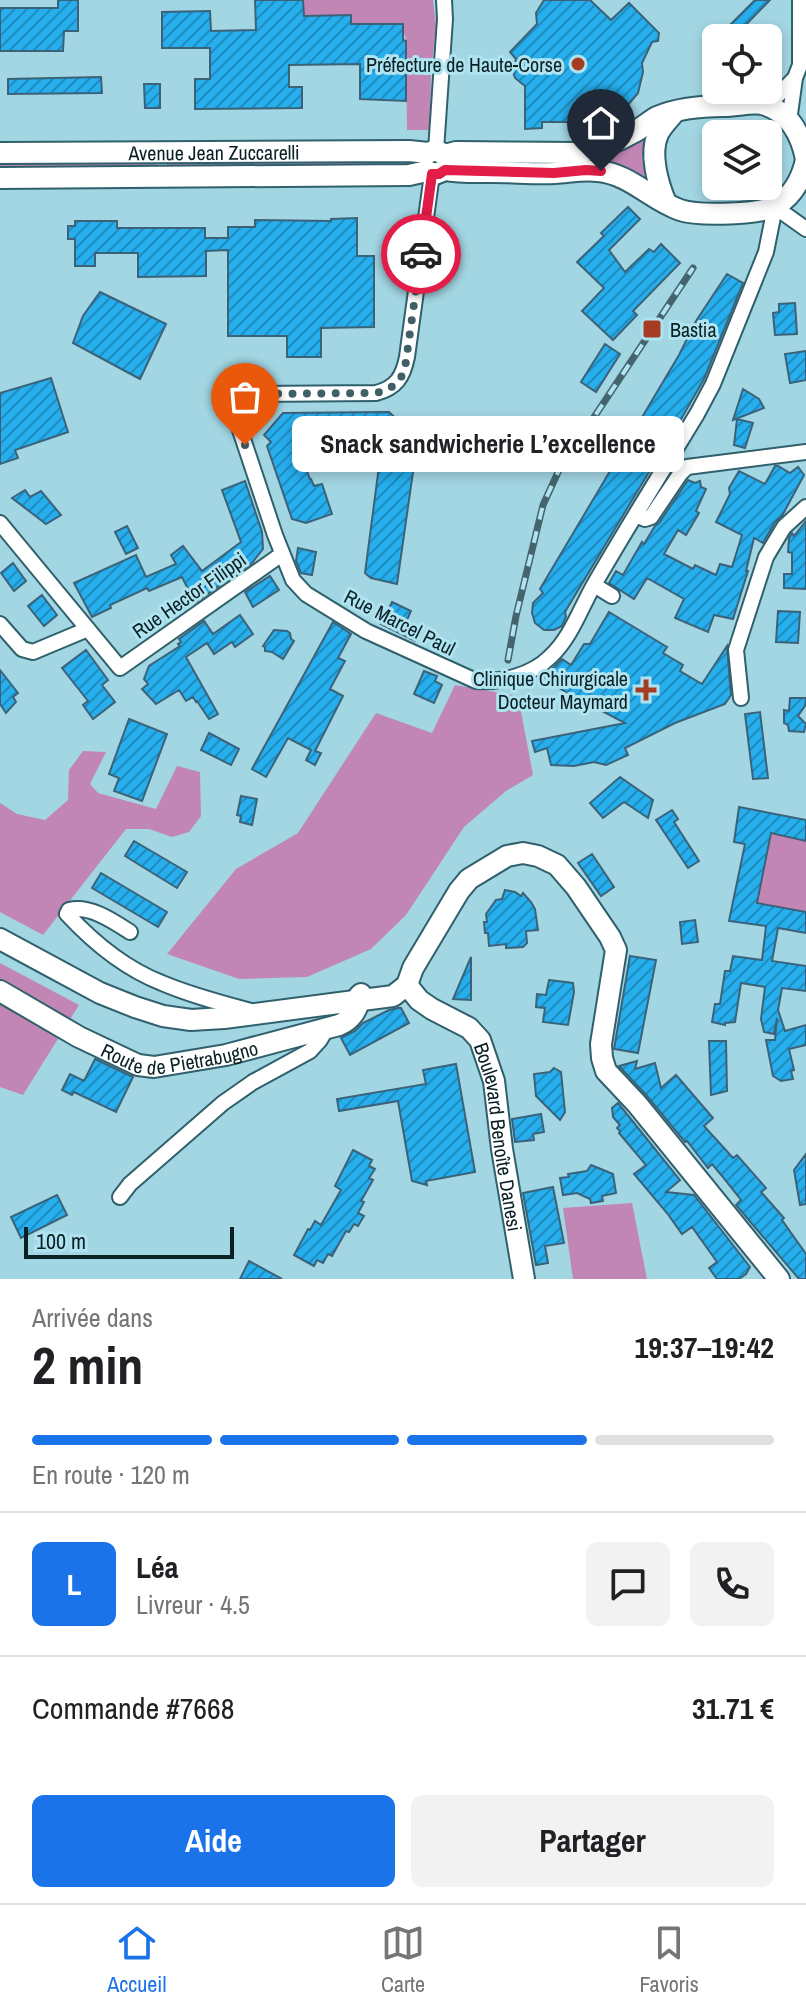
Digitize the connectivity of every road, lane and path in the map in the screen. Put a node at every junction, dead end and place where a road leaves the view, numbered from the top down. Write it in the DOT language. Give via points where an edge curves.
graph roads {
  1 [pos="444,0"];
  2 [pos="800,0"];
  3 [pos="795,78"];
  4 [pos="782,91"];
  5 [pos="760,104"];
  6 [pos="676,111"];
  7 [pos="789,121"];
  8 [pos="0,153"];
  9 [pos="805,158"];
  10 [pos="435,162"];
  11 [pos="0,178"];
  12 [pos="666,203"];
  13 [pos="775,207"];
  14 [pos="806,229"];
  15 [pos="806,452"];
  16 [pos="806,507"];
  17 [pos="636,515"];
  18 [pos="0,523"];
  19 [pos="282,554"];
  20 [pos="594,585"];
  21 [pos="612,596"];
  22 [pos="0,624"];
  23 [pos="88,629"];
  24 [pos="741,698"];
  25 [pos="130,932"];
  26 [pos="0,939"];
  27 [pos="407,985"];
  28 [pos="0,991"];
  29 [pos="364,994"];
  30 [pos="211,1009"];
  31 [pos="327,1028"];
  32 [pos="120,1197"];
  33 [pos="524,1279"];
  34 [pos="779,1279"];
  1 -- 10 [label="street"];
  2 -- 3 [label="street" via="800,65"];
  3 -- 4 [label="street"];
  3 -- 7 [label="street"];
  5 -- 6 [label="main road"];
  5 -- 7 [label="main road"];
  6 -- 10 [label="main road, Avenue Jean Zuccarelli" via="597,150 456,152"];
  6 -- 12 [label="main road" via="656,142 655,169"];
  7 -- 9 [label="main road"];
  8 -- 10 [label="main road, Avenue Jean Zuccarelli" via="409,151"];
  9 -- 13 [label="main road" via="792,191"];
  10 -- 11 [label="main road, Avenue Jean Zuccarelli" via="409,175"];
  10 -- 12 [label="main road, Avenue Jean Zuccarelli" via="554,173 601,171"];
  10 -- 19 [label="street, Rue Marcel Paul" via="400,380 376,393 249,394 236,409"];
  12 -- 13 [label="main road" via="698,213"];
  13 -- 14 [label="street"];
  13 -- 17 [label="street, Rue Marcel Paul" via="766,252 713,384"];
  15 -- 17 [label="street" via="687,467 651,517"];
  16 -- 24 [label="street" via="784,527 766,557 736,650"];
  17 -- 20 [label="street, Rue Marcel Paul"];
  18 -- 23 [label="street"];
  19 -- 20 [label="street, Rue Marcel Paul" via="306,594 366,631 476,681 521,675 543,663 559,648"];
  19 -- 23 [label="street, Rue Hector Filippi" via="120,668"];
  20 -- 21 [label="street"];
  22 -- 23 [label="street" via="22,649 33,652"];
  25 -- 30 [label="street" via="90,911 75,908 67,914 123,962"];
  26 -- 30 [label="main road" via="135,1007 191,1020"];
  27 -- 29 [label="main road" via="389,981"];
  27 -- 33 [label="main road, Boulevard Benoîte Danesi" via="419,1000 469,1028 480,1040 494,1081"];
  27 -- 34 [label="main road" via="431,936 469,879 507,856 523,853 557,865 616,950 601,1044 606,1071"];
  28 -- 31 [label="main road, Route de Pietrabugno" via="79,1037 138,1065 154,1067 226,1055"];
  29 -- 30 [label="main road" via="331,996 261,1014"];
  29 -- 31 [label="main road, Route de Pietrabugno" via="346,1022"];
  31 -- 32 [label="street" via="310,1051 223,1103"];
}
